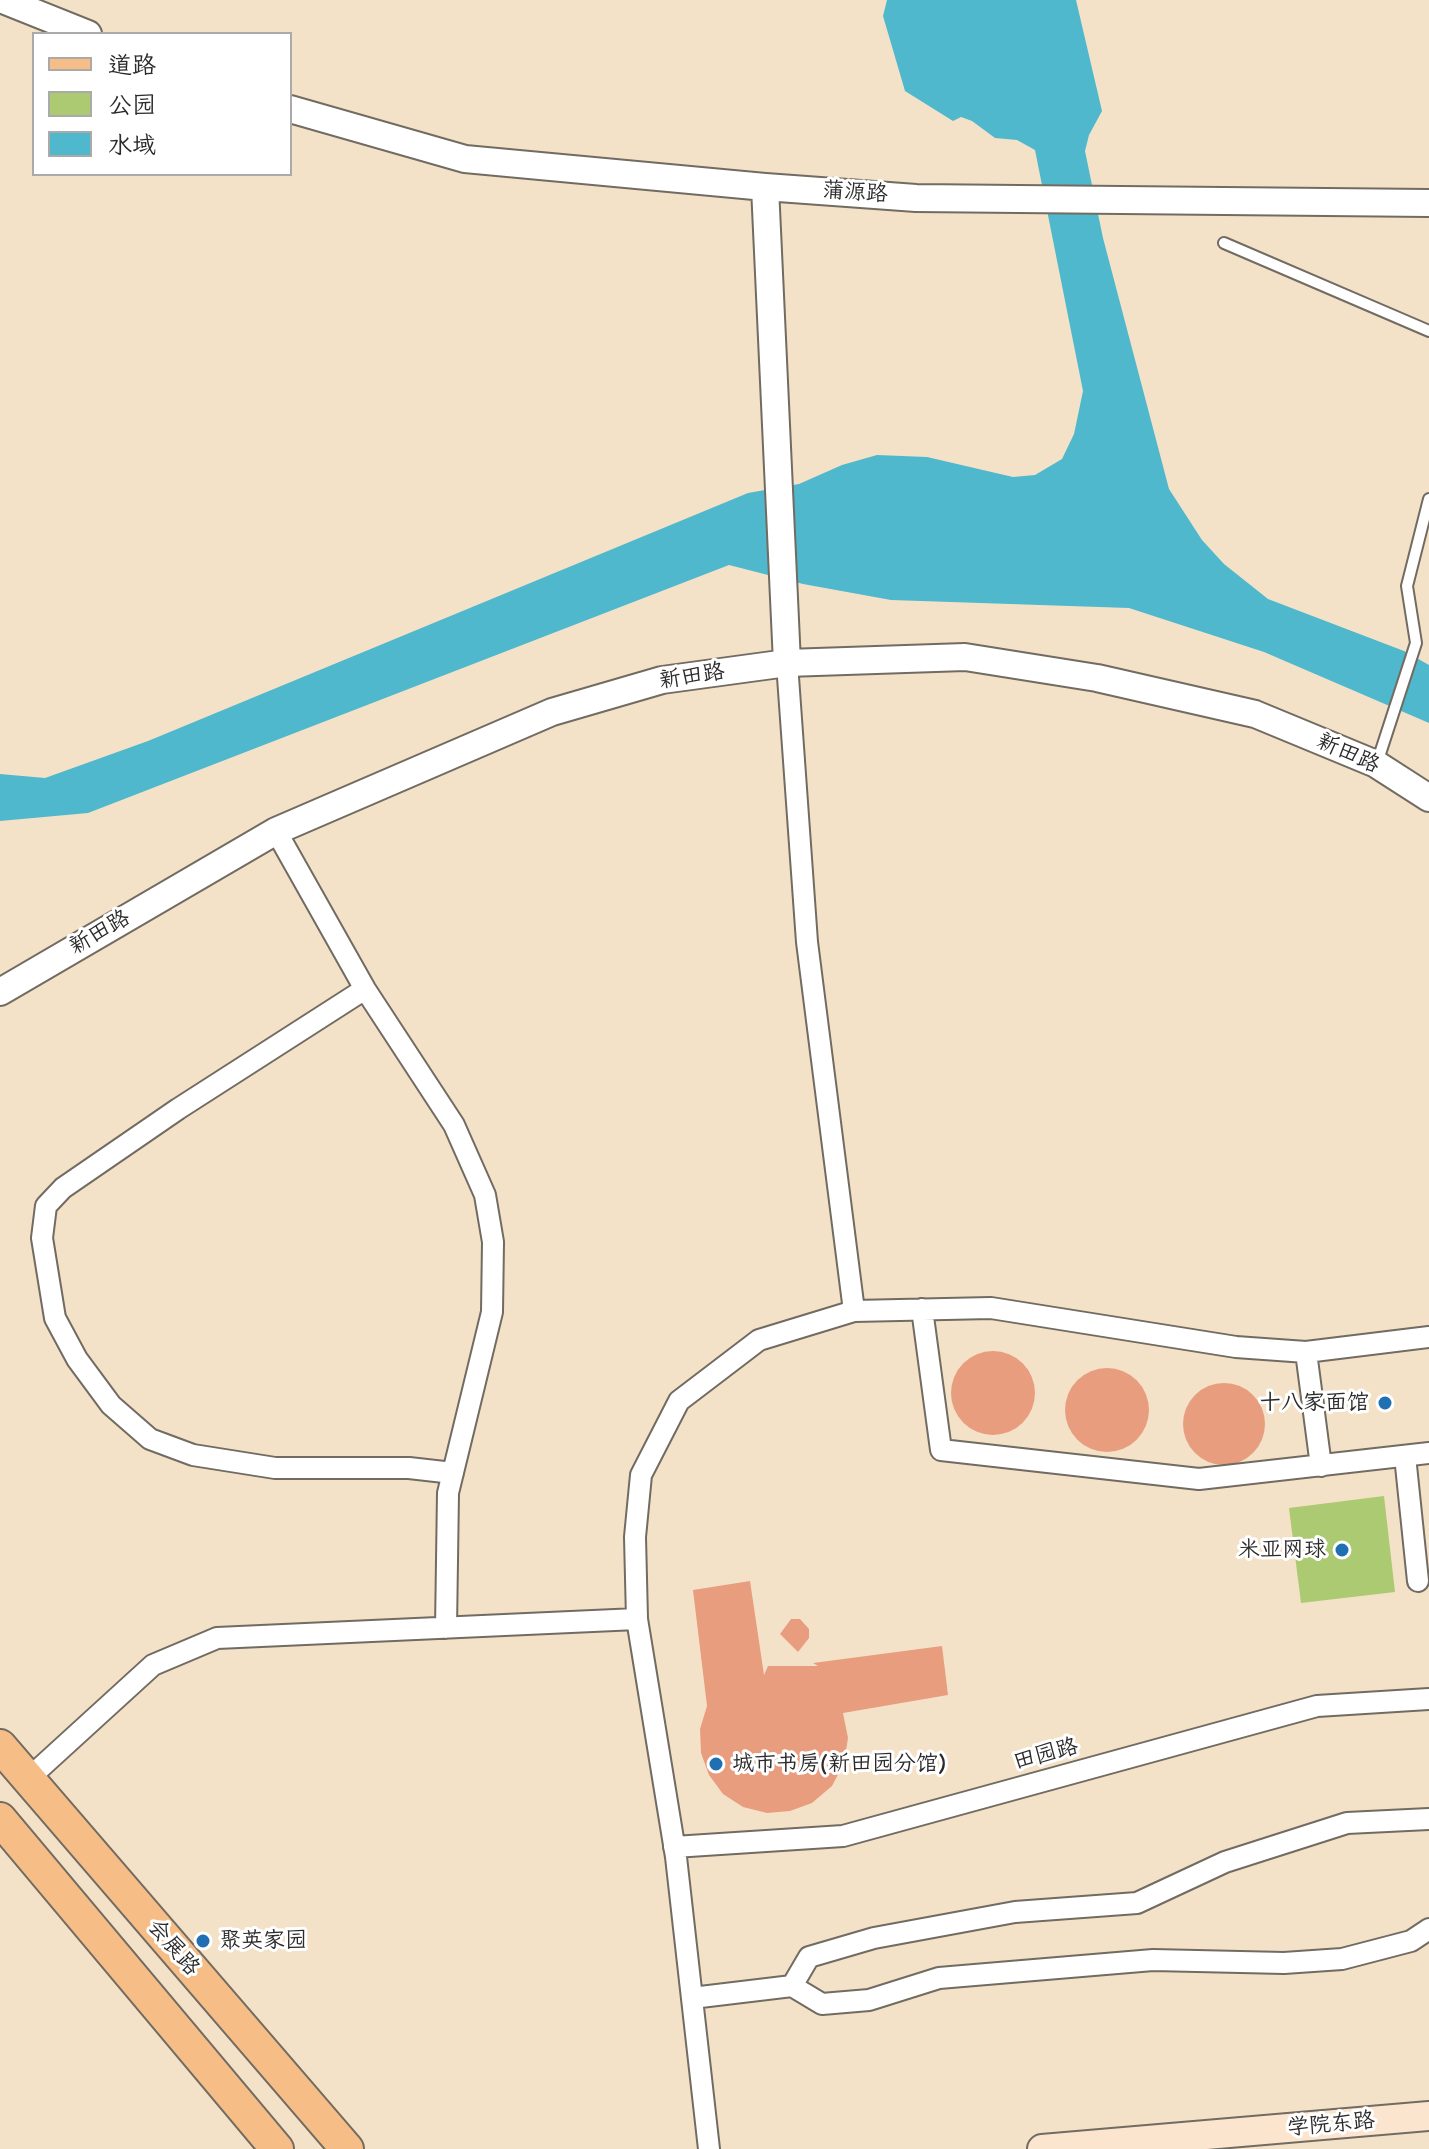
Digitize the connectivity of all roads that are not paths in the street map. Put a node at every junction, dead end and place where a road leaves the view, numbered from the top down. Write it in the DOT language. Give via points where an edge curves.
graph roads {
  1 [pos="2,0"];
  2 [pos="0,6"];
  3 [pos="83,32"];
  4 [pos="292,110"];
  5 [pos="765,187"];
  6 [pos="1429,203"];
  7 [pos="1224,243"];
  8 [pos="1429,331"];
  9 [pos="1429,499"];
  10 [pos="787,663"];
  11 [pos="1376,764"];
  12 [pos="1429,798"];
  13 [pos="276,831"];
  14 [pos="365,989"];
  15 [pos="0,992"];
  16 [pos="922,1309"];
  17 [pos="854,1311"];
  18 [pos="1429,1337"];
  19 [pos="1306,1352"];
  20 [pos="1429,1453"];
  21 [pos="1405,1456"];
  22 [pos="1321,1466"];
  23 [pos="453,1473"];
  24 [pos="1418,1581"];
  25 [pos="637,1619"];
  26 [pos="446,1628"];
  27 [pos="1429,1699"];
  28 [pos="0,1746"];
  29 [pos="28,1779"];
  30 [pos="0,1819"];
  31 [pos="1429,1819"];
  32 [pos="674,1847"];
  33 [pos="1429,1929"];
  34 [pos="792,1986"];
  35 [pos="692,1998"];
  36 [pos="1429,2116"];
  37 [pos="1429,2136"];
  38 [pos="277,2149"];
  39 [pos="347,2149"];
  40 [pos="709,2149"];
  41 [pos="1042,2149"];
  42 [pos="1270,2149"];
  1 -- 2 [label="street"];
  1 -- 3 [label="street"];
  4 -- 5 [label="street, 蒲源路" via="465,159"];
  5 -- 6 [label="street, 蒲源路" via="916,198"];
  5 -- 10 [label="street"];
  7 -- 8 [label="lane"];
  9 -- 11 [label="lane" via="1407,586 1416,643"];
  10 -- 11 [label="street, 新田路" via="965,657 1097,678 1255,714"];
  10 -- 13 [label="street, 新田路" via="662,680 552,712"];
  10 -- 17 [label="street" via="807,942"];
  11 -- 12 [label="street, 新田路"];
  13 -- 14 [label="street"];
  13 -- 15 [label="street, 新田路"];
  14 -- 23 [label="street" via="454,1125 485,1195 493,1242 492,1312"];
  14 -- 23 [label="street" via="178,1109 63,1188 46,1206 42,1238 55,1318 111,1405 150,1439 193,1455 275,1468"];
  16 -- 17 [label="street"];
  16 -- 19 [label="street" via="991,1308 1236,1347"];
  16 -- 22 [label="street" via="941,1450 1199,1479"];
  17 -- 25 [label="street" via="759,1340 679,1401 641,1475 635,1537"];
  18 -- 19 [label="street"];
  19 -- 22 [label="street"];
  20 -- 21 [label="street"];
  21 -- 22 [label="street"];
  21 -- 24 [label="street"];
  23 -- 26 [label="street" via="448,1493"];
  25 -- 26 [label="street"];
  25 -- 32 [label="street"];
  26 -- 29 [label="street" via="217,1638 153,1665"];
  27 -- 32 [label="street, 田园路" via="1317,1706 843,1836"];
  28 -- 29 [label="main road, 会展路"];
  29 -- 39 [label="main road, 会展路"];
  30 -- 38 [label="main road"];
  31 -- 34 [label="street" via="1347,1823 1225,1862 1137,1903 1015,1912 874,1938 809,1957"];
  32 -- 35 [label="street"];
  33 -- 34 [label="street" via="1411,1941 1342,1959 1153,1960 954,1976 869,2000 822,2004"];
  34 -- 35 [label="street"];
  35 -- 40 [label="street"];
  36 -- 41 [label="main road, 学院东路"];
  37 -- 42 [label="main road, 学院东路"];
}
